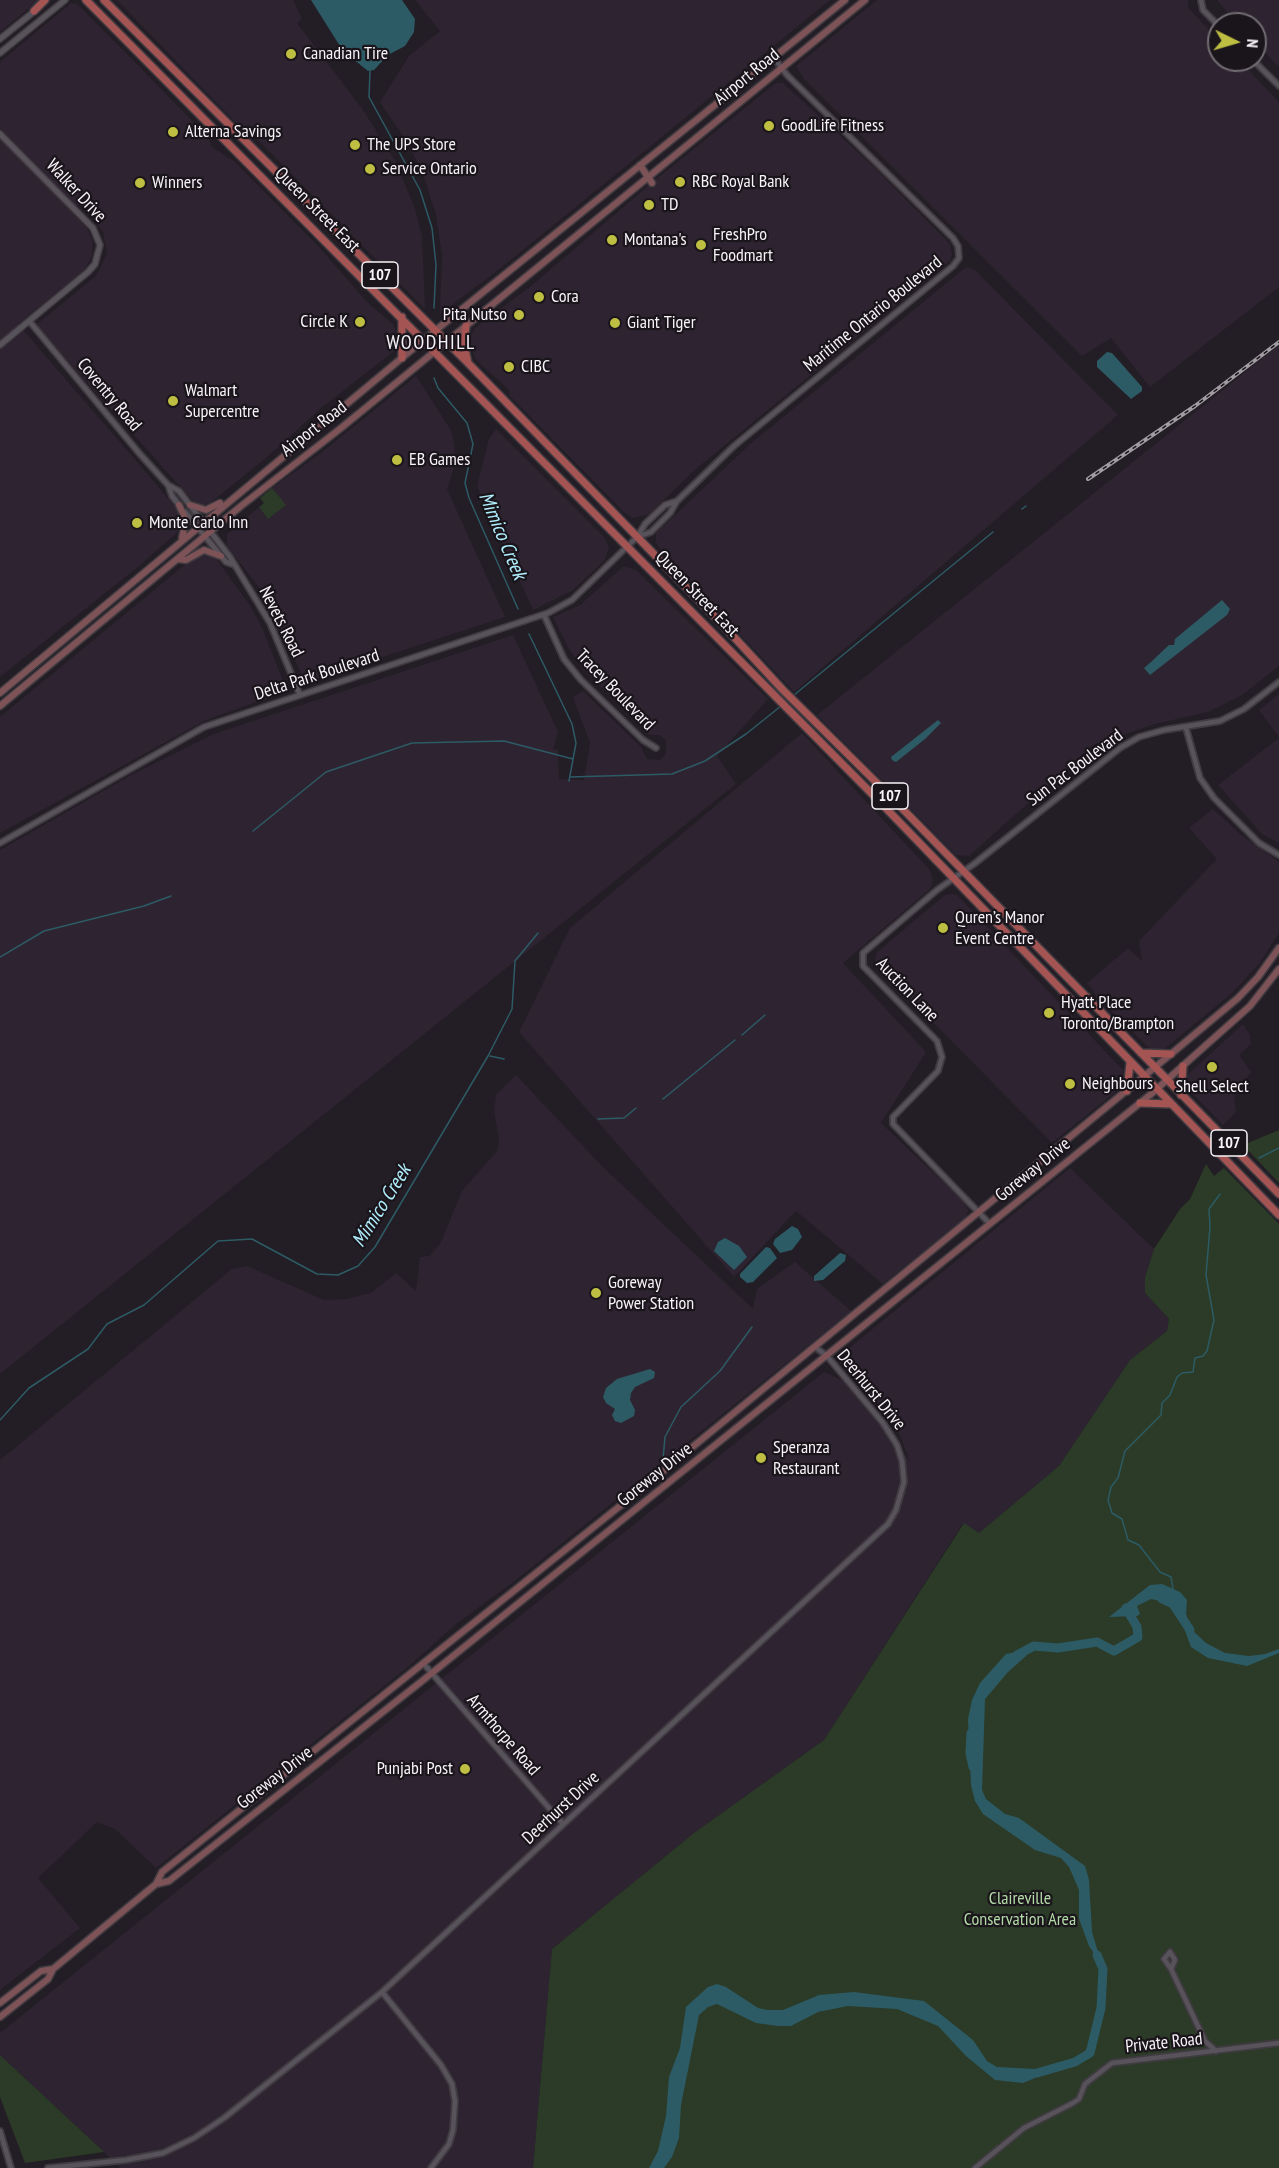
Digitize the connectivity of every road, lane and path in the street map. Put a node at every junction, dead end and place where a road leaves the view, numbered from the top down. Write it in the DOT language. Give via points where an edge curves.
graph roads {
  1 [pos="46,0"];
  2 [pos="65,0"];
  3 [pos="86,0"];
  4 [pos="104,0"];
  5 [pos="110,0"];
  6 [pos="845,0"];
  7 [pos="865,0"];
  8 [pos="34,11"];
  9 [pos="121,17"];
  10 [pos="0,39"];
  11 [pos="0,53"];
  12 [pos="774,58"];
  13 [pos="782,68"];
  14 [pos="1265,72"];
  15 [pos="1279,86"];
  16 [pos="0,134"];
  17 [pos="640,165"];
  18 [pos="650,180"];
  19 [pos="402,317"];
  20 [pos="30,322"];
  21 [pos="466,326"];
  22 [pos="435,331"];
  23 [pos="424,340"];
  24 [pos="446,341"];
  25 [pos="0,345"];
  26 [pos="435,351"];
  27 [pos="402,358"];
  28 [pos="468,363"];
  29 [pos="554,470"];
  30 [pos="580,478"];
  31 [pos="168,484"];
  32 [pos="232,498"];
  33 [pos="677,501"];
  34 [pos="179,505"];
  35 [pos="190,505"];
  36 [pos="203,522"];
  37 [pos="197,527"];
  38 [pos="207,534"];
  39 [pos="637,537"];
  40 [pos="175,546"];
  41 [pos="628,546"];
  42 [pos="220,556"];
  43 [pos="177,559"];
  44 [pos="232,564"];
  45 [pos="544,615"];
  46 [pos="1279,682"];
  47 [pos="0,693"];
  48 [pos="300,695"];
  49 [pos="0,706"];
  50 [pos="1186,728"];
  51 [pos="656,748"];
  52 [pos="0,843"];
  53 [pos="1279,855"];
  54 [pos="964,871"];
  55 [pos="954,878"];
  56 [pos="1279,948"];
  57 [pos="1279,969"];
  58 [pos="1141,1053"];
  59 [pos="1171,1054"];
  60 [pos="1130,1063"];
  61 [pos="1183,1066"];
  62 [pos="1154,1068"];
  63 [pos="1144,1077"];
  64 [pos="1167,1081"];
  65 [pos="1156,1089"];
  66 [pos="1127,1091"];
  67 [pos="1181,1095"];
  68 [pos="1140,1103"];
  69 [pos="1170,1104"];
  70 [pos="1279,1194"];
  71 [pos="980,1213"];
  72 [pos="1279,1215"];
  73 [pos="990,1224"];
  74 [pos="815,1347"];
  75 [pos="827,1356"];
  76 [pos="423,1663"];
  77 [pos="432,1673"];
  78 [pos="563,1824"];
  79 [pos="156,1884"];
  80 [pos="53,1969"];
  81 [pos="1171,1969"];
  82 [pos="382,1992"];
  83 [pos="0,2002"];
  84 [pos="0,2017"];
  85 [pos="1279,2043"];
  86 [pos="1216,2051"];
  87 [pos="0,2131"];
  88 [pos="11,2168"];
  89 [pos="48,2168"];
  90 [pos="431,2168"];
  91 [pos="975,2168"];
  1 -- 8 [label="main road"];
  2 -- 11 [label="street"];
  3 -- 19 [label="main road, Queen Street East / 107"];
  4 -- 9 [label="main road, Queen Street East / 107"];
  5 -- 9 [label="main road" via="122,12"];
  6 -- 12 [label="main road, Airport Road"];
  7 -- 13 [label="main road, Airport Road"];
  8 -- 10 [label="street"];
  9 -- 22 [label="main road, Queen Street East / 107"];
  12 -- 13 [label="street, Maritime Ontario Boulevard"];
  12 -- 17 [label="main road, Airport Road"];
  13 -- 18 [label="main road, Airport Road"];
  13 -- 33 [label="street, Maritime Ontario Boulevard" via="953,238 959,258 734,446"];
  14 -- 15 [label="street"];
  16 -- 20 [label="street, Walker Drive" via="93,228 100,245 95,264 88,272"];
  17 -- 18 [label="main road"];
  17 -- 22 [label="main road, Airport Road"];
  18 -- 21 [label="main road, Airport Road"];
  19 -- 23 [label="main road, Queen Street East / 107"];
  19 -- 27 [label="main road"];
  20 -- 25 [label="street, Walker Drive"];
  20 -- 31 [label="street, Coventry Road"];
  21 -- 24 [label="main road, Airport Road"];
  21 -- 28 [label="main road"];
  22 -- 23 [label="main road, Airport Road"];
  22 -- 24 [label="main road, Queen Street East / 107"];
  23 -- 26 [label="main road, Queen Street East / 107"];
  23 -- 27 [label="main road, Airport Road"];
  24 -- 26 [label="main road, Airport Road"];
  24 -- 28 [label="main road, Queen Street East / 107"];
  26 -- 29 [label="main road, Queen Street East / 107"];
  26 -- 38 [label="main road, Airport Road"];
  27 -- 32 [label="main road, Airport Road"];
  28 -- 30 [label="main road, Queen Street East / 107"];
  29 -- 30 [label="main road" via="570,481"];
  29 -- 41 [label="main road, Queen Street East / 107"];
  30 -- 39 [label="main road, Queen Street East / 107"];
  31 -- 34 [label="street, Coventry Road"];
  31 -- 35 [label="street, Coventry Road"];
  32 -- 35 [label="main road" via="206,510"];
  32 -- 36 [label="main road, Airport Road"];
  33 -- 39 [label="street, Maritime Ontario Boulevard" via="665,505"];
  33 -- 39 [label="street, Maritime Ontario Boulevard" via="651,532"];
  34 -- 37 [label="street, Coventry Road"];
  34 -- 40 [label="main road" via="186,517 186,528"];
  35 -- 36 [label="street, Coventry Road"];
  36 -- 37 [label="main road, Airport Road"];
  36 -- 38 [label="street, Coventry Road"];
  37 -- 38 [label="street, Coventry Road"];
  37 -- 40 [label="main road, Airport Road"];
  38 -- 42 [label="street, Nevets Road"];
  38 -- 43 [label="main road, Airport Road"];
  38 -- 44 [label="street, Nevets Road"];
  39 -- 41 [label="street, Delta Park Boulevard"];
  39 -- 54 [label="main road, Queen Street East / 107"];
  40 -- 47 [label="main road, Airport Road"];
  41 -- 45 [label="street, Delta Park Boulevard" via="572,600"];
  41 -- 55 [label="main road, Queen Street East / 107"];
  42 -- 43 [label="main road" via="204,550 186,560"];
  42 -- 44 [label="street, Nevets Road"];
  43 -- 49 [label="main road, Airport Road"];
  44 -- 48 [label="street, Nevets Road" via="270,622"];
  45 -- 48 [label="street, Delta Park Boulevard"];
  45 -- 51 [label="street, Tracey Boulevard" via="564,659 581,680"];
  46 -- 50 [label="street, Sun Pac Boulevard" via="1245,709 1220,721"];
  48 -- 52 [label="street, Delta Park Boulevard" via="204,727"];
  50 -- 53 [label="street" via="1200,778 1215,800 1259,843"];
  50 -- 54 [label="street, Sun Pac Boulevard" via="1139,737 1120,748"];
  54 -- 55 [label="street, Auction Lane"];
  54 -- 58 [label="main road, Queen Street East / 107"];
  55 -- 60 [label="main road, Queen Street East / 107"];
  55 -- 71 [label="street, Auction Lane" via="865,950 861,961 937,1041 942,1057 938,1071 893,1117 893,1125"];
  56 -- 59 [label="main road, Goreway Drive" via="1238,998"];
  57 -- 61 [label="main road, Goreway Drive" via="1250,1006"];
  58 -- 59 [label="main road"];
  58 -- 62 [label="main road, Queen Street East / 107"];
  59 -- 62 [label="main road, Goreway Drive"];
  60 -- 63 [label="main road, Queen Street East / 107"];
  60 -- 66 [label="main road"];
  61 -- 64 [label="main road, Goreway Drive"];
  61 -- 67 [label="main road"];
  62 -- 63 [label="main road, Goreway Drive"];
  62 -- 64 [label="main road, Queen Street East / 107"];
  63 -- 65 [label="main road, Queen Street East / 107"];
  63 -- 66 [label="main road, Goreway Drive"];
  64 -- 65 [label="main road, Goreway Drive"];
  64 -- 67 [label="main road, Queen Street East / 107"];
  65 -- 68 [label="main road, Goreway Drive"];
  65 -- 69 [label="main road, Queen Street East / 107"];
  66 -- 71 [label="main road, Goreway Drive"];
  67 -- 70 [label="main road, Queen Street East / 107"];
  68 -- 69 [label="main road"];
  68 -- 73 [label="main road, Goreway Drive"];
  69 -- 72 [label="main road, Queen Street East / 107"];
  71 -- 73 [label="street, Auction Lane"];
  71 -- 74 [label="main road, Goreway Drive"];
  73 -- 75 [label="main road, Goreway Drive"];
  74 -- 75 [label="street, Deerhurst Drive"];
  74 -- 76 [label="main road, Goreway Drive"];
  75 -- 77 [label="main road, Goreway Drive"];
  75 -- 78 [label="street, Deerhurst Drive" via="892,1435 904,1474 896,1510 878,1534"];
  76 -- 77 [label="street, Armthorpe Road"];
  76 -- 79 [label="main road, Goreway Drive" via="162,1872"];
  77 -- 78 [label="street, Armthorpe Road"];
  77 -- 79 [label="main road, Goreway Drive" via="169,1881"];
  78 -- 82 [label="street, Deerhurst Drive"];
  79 -- 80 [label="main road, Goreway Drive"];
  80 -- 83 [label="main road, Goreway Drive" via="40,1971"];
  80 -- 84 [label="main road, Goreway Drive" via="48,1979"];
  81 -- 86 [label="street, Private Road" via="1205,2041"];
  82 -- 89 [label="street, Deerhurst Drive" via="194,2138 147,2157"];
  82 -- 90 [label="street" via="452,2084 453,2130 449,2144"];
  85 -- 86 [label="street, Private Road"];
  86 -- 91 [label="street, Private Road" via="1112,2063 1085,2084 1073,2103 1024,2128"];
  87 -- 88 [label="street"];
}
